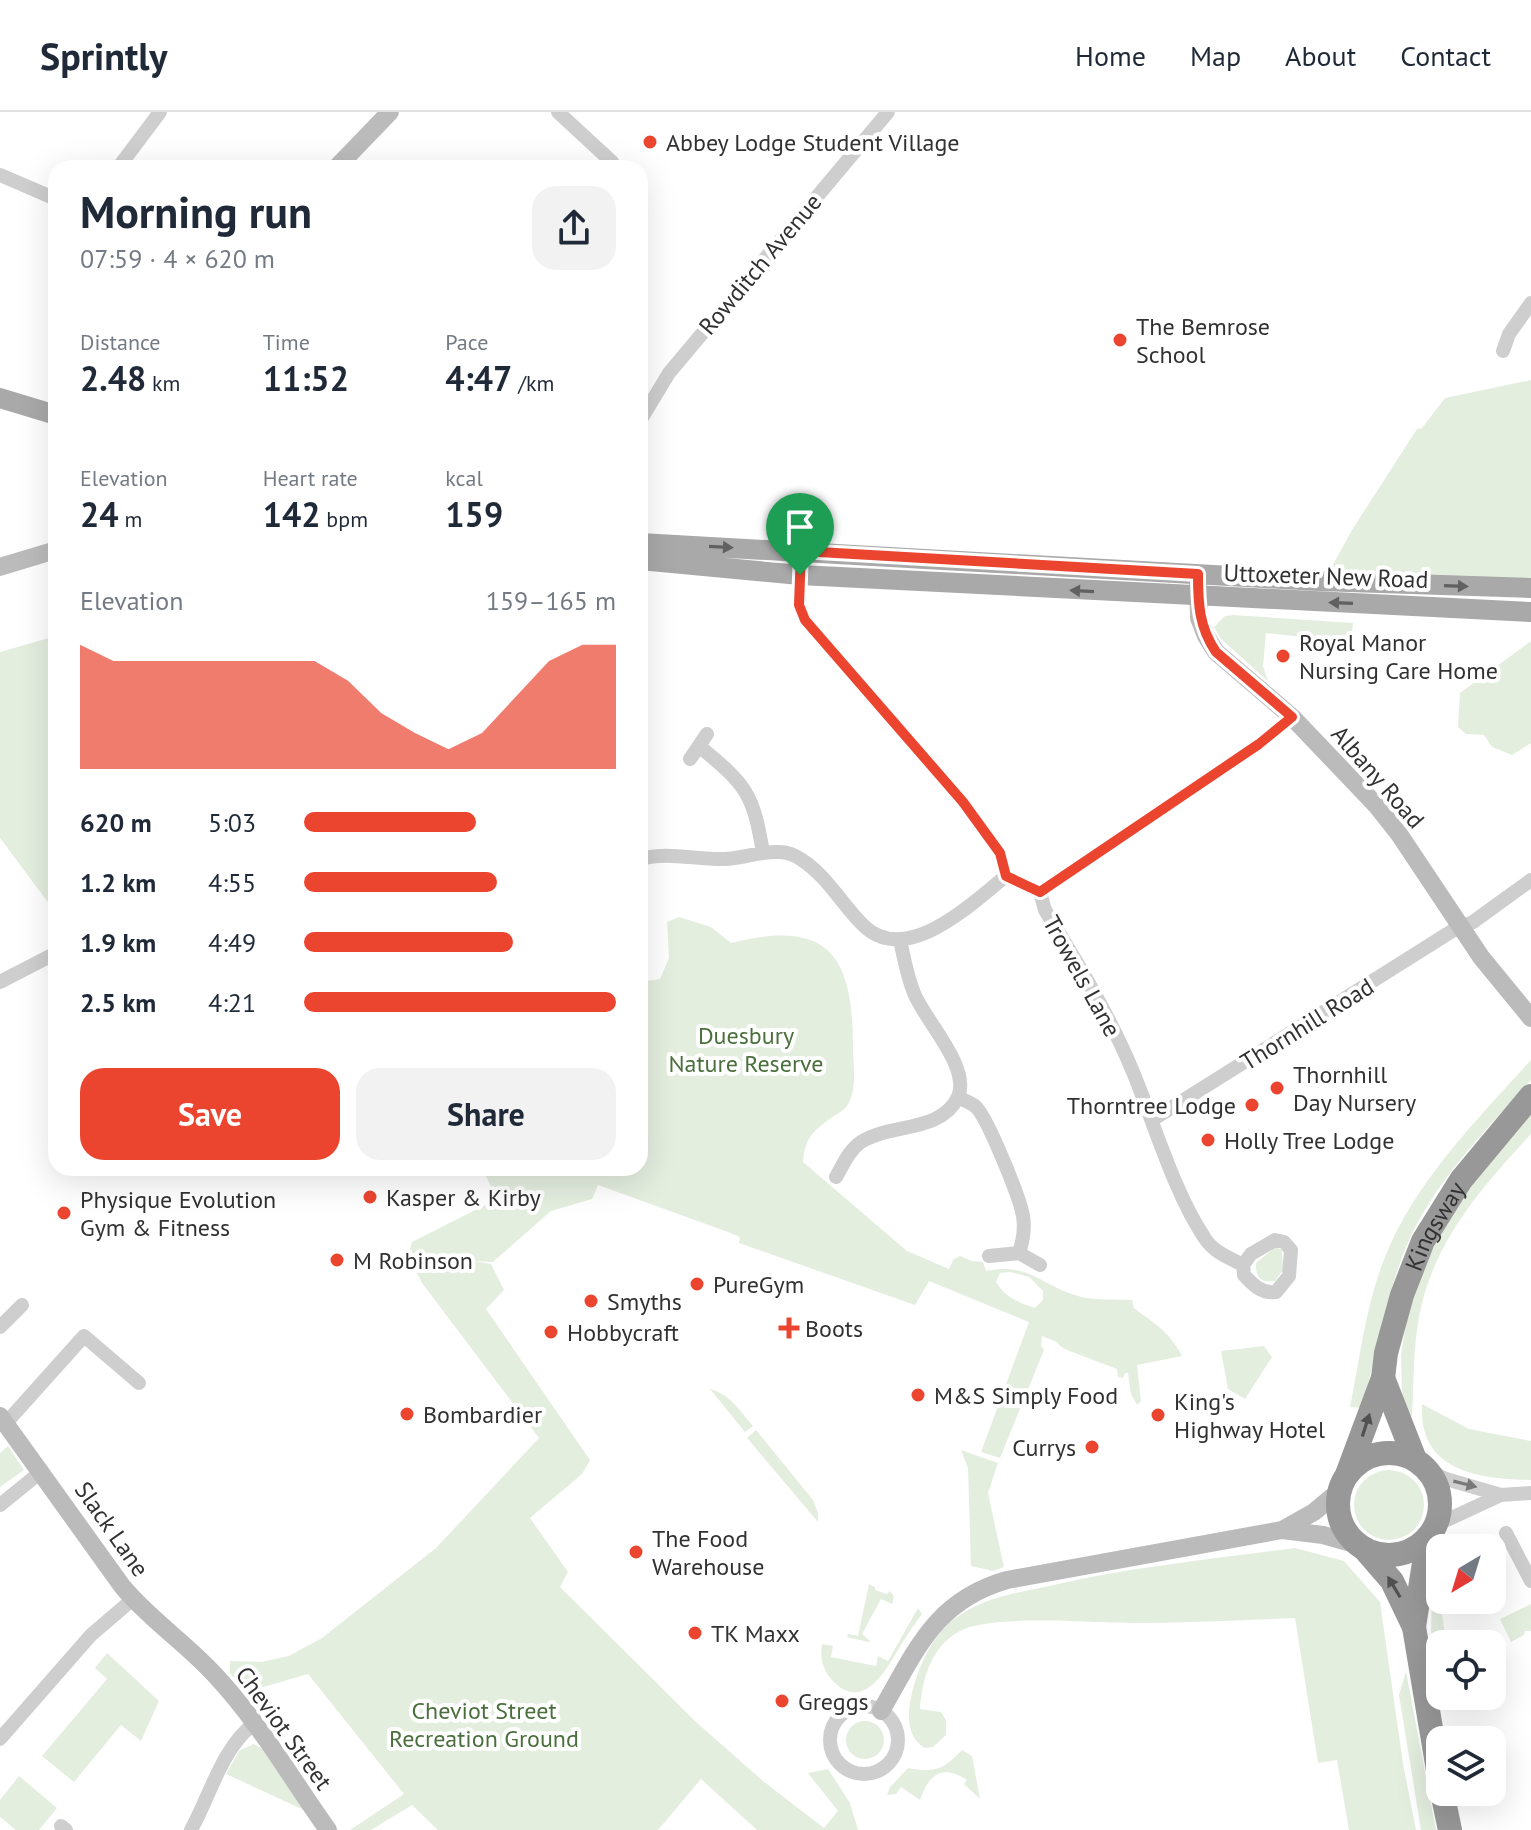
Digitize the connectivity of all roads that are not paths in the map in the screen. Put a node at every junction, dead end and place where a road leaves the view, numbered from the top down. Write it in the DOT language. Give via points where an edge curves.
graph roads {
  1 [pos="160,112"];
  2 [pos="390,112"];
  3 [pos="558,112"];
  4 [pos="888,112"];
  5 [pos="124,160"];
  6 [pos="344,160"];
  7 [pos="610,160"];
  8 [pos="0,175"];
  9 [pos="48,196"];
  10 [pos="1531,303"];
  11 [pos="1503,351"];
  12 [pos="0,398"];
  13 [pos="648,408"];
  14 [pos="48,413"];
  15 [pos="648,543"];
  16 [pos="801,551"];
  17 [pos="48,552"];
  18 [pos="648,561"];
  19 [pos="0,567"];
  20 [pos="1198,574"];
  21 [pos="800,575"];
  22 [pos="1531,588"];
  23 [pos="1198,597"];
  24 [pos="1531,612"];
  25 [pos="1292,717"];
  26 [pos="690,759"];
  27 [pos="763,853"];
  28 [pos="648,857"];
  29 [pos="1006,876"];
  30 [pos="1531,880"];
  31 [pos="1040,892"];
  32 [pos="1461,926"];
  33 [pos="900,940"];
  34 [pos="48,957"];
  35 [pos="0,982"];
  36 [pos="1531,1018"];
  37 [pos="1531,1096"];
  38 [pos="958,1097"];
  39 [pos="1152,1120"];
  40 [pos="836,1177"];
  41 [pos="1019,1253"];
  42 [pos="989,1256"];
  43 [pos="1040,1265"];
  44 [pos="1243,1265"];
  45 [pos="22,1305"];
  46 [pos="1,1324"];
  47 [pos="1383,1378"];
  48 [pos="139,1383"];
  49 [pos="3,1419"];
  50 [pos="1422,1464"];
  51 [pos="42,1471"];
  52 [pos="1343,1482"];
  53 [pos="1531,1493"];
  54 [pos="1501,1495"];
  55 [pos="0,1505"];
  56 [pos="1282,1530"];
  57 [pos="1432,1531"];
  58 [pos="1506,1533"];
  59 [pos="1530,1543"];
  60 [pos="1361,1548"];
  61 [pos="1515,1549"];
  62 [pos="1531,1581"];
  63 [pos="133,1599"];
  64 [pos="1414,1627"];
  65 [pos="198,1658"];
  66 [pos="881,1711"];
  67 [pos="0,1714"];
  68 [pos="255,1723"];
  69 [pos="12,1724"];
  70 [pos="1431,1726"];
  71 [pos="0,1739"];
  72 [pos="1445,1806"];
  73 [pos="191,1830"];
  74 [pos="328,1830"];
  75 [pos="1450,1830"];
  1 -- 5 [label="street"];
  2 -- 6 [label="street"];
  3 -- 7 [label="street"];
  4 -- 13 [label="street, Rowditch Avenue" via="669,373"];
  8 -- 9 [label="street"];
  10 -- 11 [label="street"];
  12 -- 14 [label="main road"];
  15 -- 16 [label="main road, Uttoxeter New Road, one-way"];
  16 -- 20 [label="main road, Uttoxeter New Road"];
  16 -- 21 [label="street"];
  17 -- 19 [label="street"];
  18 -- 21 [label="main road, Uttoxeter New Road"];
  20 -- 22 [label="main road, Uttoxeter New Road, one-way"];
  20 -- 23 [label="street, Albany Road"];
  23 -- 21 [label="main road, Uttoxeter New Road, one-way"];
  21 -- 29 [label="street" via="799,605 805,620 963,802 1000,853"];
  24 -- 23 [label="main road, Uttoxeter New Road, one-way"];
  23 -- 25 [label="street, Albany Road" via="1202,627 1216,652"];
  25 -- 31 [label="street"];
  25 -- 32 [label="street, Albany Road" via="1399,834"];
  26 -- 27 [label="street" via="703,740 751,798"];
  27 -- 28 [label="street" via="723,859"];
  27 -- 33 [label="street" via="800,858 867,929"];
  29 -- 31 [label="street, Trowels Lane"];
  29 -- 33 [label="street" via="930,931"];
  30 -- 32 [label="street, Thornhill Road"];
  31 -- 39 [label="street, Trowels Lane" via="1045,910 1111,1024"];
  32 -- 36 [label="street, Albany Road"];
  32 -- 39 [label="street, Thornhill Road"];
  33 -- 38 [label="street" via="915,996 961,1076"];
  34 -- 35 [label="street"];
  37 -- 47 [label="highway, Kingsway" via="1461,1180 1423,1241 1402,1295"];
  38 -- 40 [label="street" via="936,1118 861,1142"];
  38 -- 41 [label="street" via="979,1111 1020,1205 1024,1228"];
  39 -- 44 [label="street, Trowels Lane" via="1205,1239"];
  41 -- 42 [label="street"];
  41 -- 43 [label="street"];
  45 -- 46 [label="street"];
  47 -- 50 [label="highway"];
  52 -- 47 [label="highway, Kingsway, one-way"];
  48 -- 49 [label="street" via="84,1336"];
  49 -- 51 [label="street, Slack Lane"];
  50 -- 52 [label="highway" via="1386,1453 1373,1456"];
  50 -- 54 [label="street, one-way" via="1446,1479"];
  50 -- 57 [label="highway" via="1441,1502"];
  51 -- 55 [label="street"];
  51 -- 63 [label="street, Slack Lane"];
  52 -- 56 [label="street" via="1314,1512"];
  52 -- 60 [label="highway" via="1339,1515 1347,1535"];
  53 -- 54 [label="street"];
  54 -- 57 [label="street"];
  56 -- 60 [label="street" via="1323,1535"];
  56 -- 66 [label="street" via="1007,1580 977,1590 930,1628"];
  57 -- 60 [label="highway" via="1413,1549 1397,1554"];
  57 -- 64 [label="highway"];
  58 -- 61 [label="street"];
  59 -- 61 [label="street"];
  64 -- 60 [label="highway, one-way" via="1392,1581"];
  61 -- 62 [label="street"];
  63 -- 65 [label="street, Slack Lane"];
  63 -- 69 [label="street" via="91,1635"];
  64 -- 70 [label="highway"];
  65 -- 68 [label="street, Cheviot Street"];
  66 -- 66 [label="street" via="897,1735 891,1760 871,1773 848,1770 833,1753 833,1727 852,1709"];
  67 -- 69 [label="street"];
  68 -- 73 [label="street" via="229,1752"];
  68 -- 74 [label="street, Cheviot Street"];
  69 -- 71 [label="street"];
  72 -- 75 [label="highway"];
}
